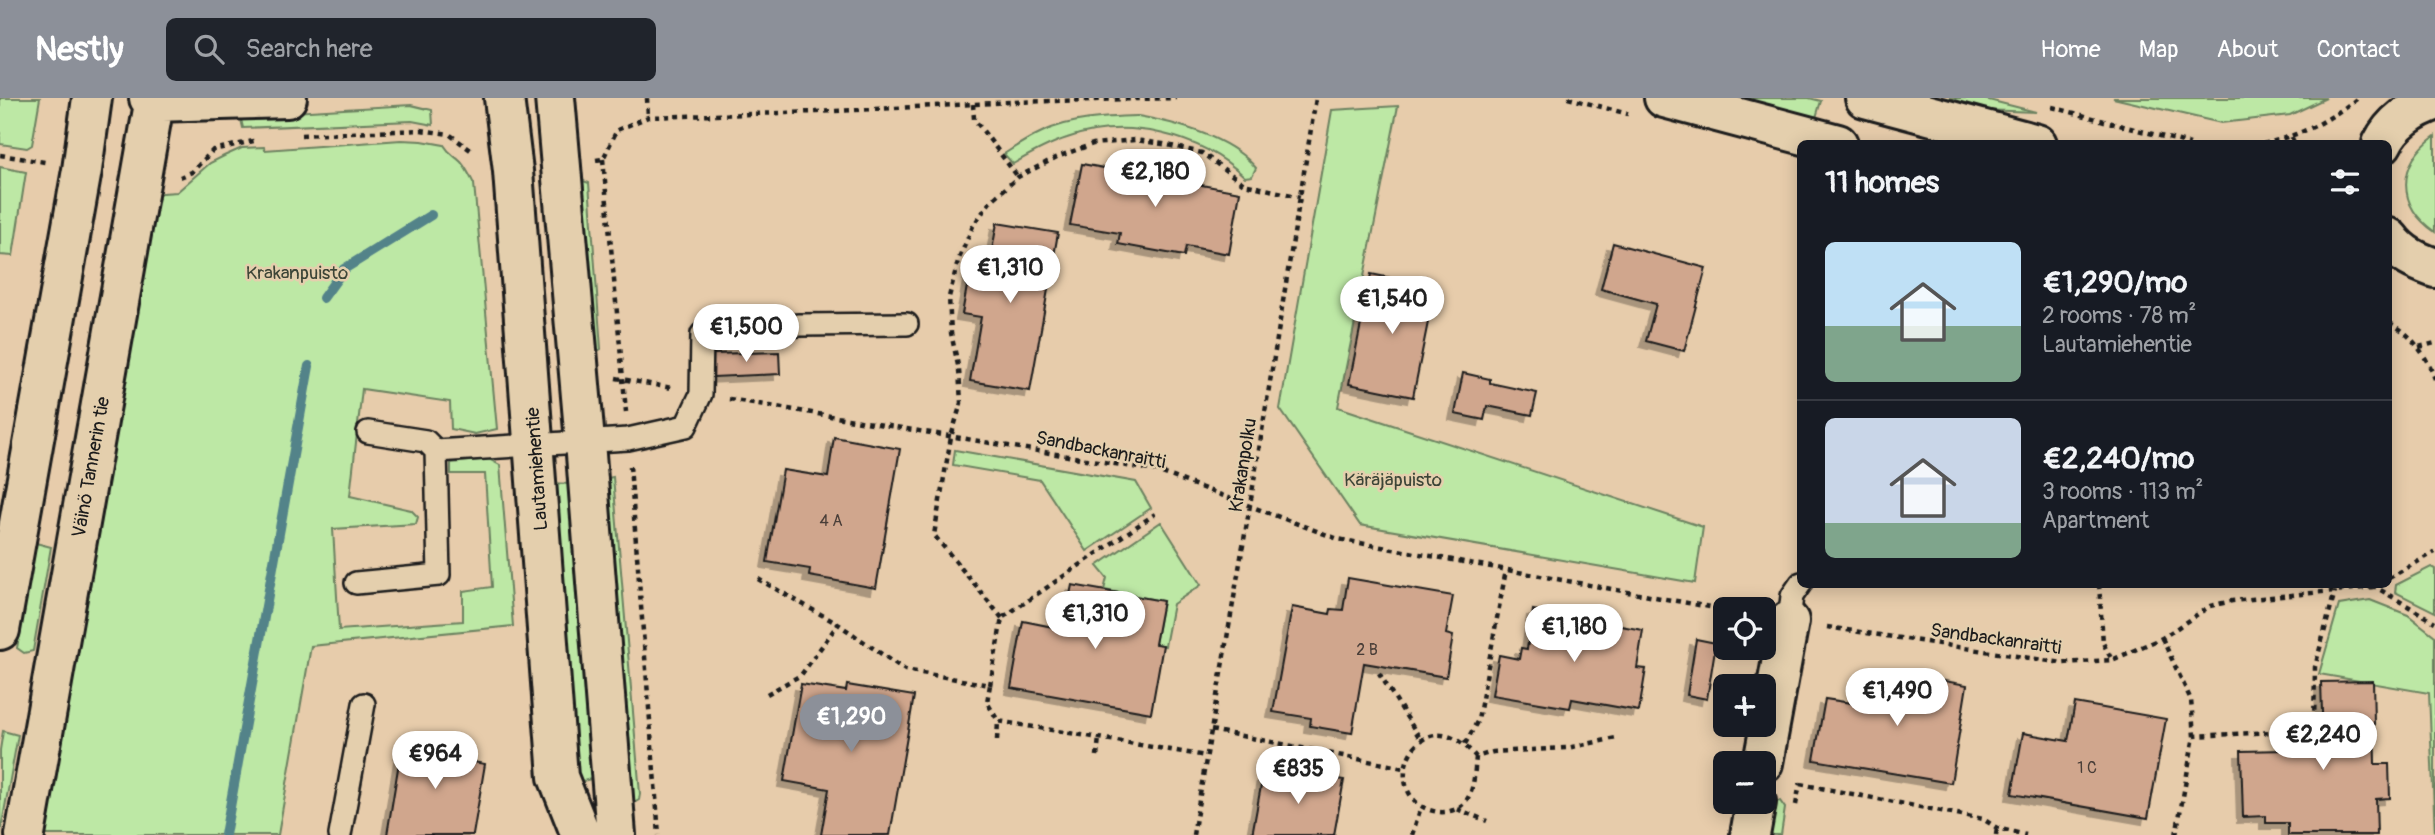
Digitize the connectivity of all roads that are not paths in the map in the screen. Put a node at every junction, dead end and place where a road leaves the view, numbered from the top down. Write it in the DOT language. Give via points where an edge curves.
graph roads {
  1 [pos="92,98"];
  2 [pos="287,98"];
  3 [pos="504,98"];
  4 [pos="555,98"];
  5 [pos="1664,98"];
  6 [pos="1865,98"];
  7 [pos="153,99"];
  8 [pos="2429,101"];
  9 [pos="1823,140"];
  10 [pos="2022,140"];
  11 [pos="2378,140"];
  12 [pos="2403,249"];
  13 [pos="2435,292"];
  14 [pos="907,324"];
  15 [pos="368,432"];
  16 [pos="585,442"];
  17 [pos="534,445"];
  18 [pos="436,451"];
  19 [pos="356,583"];
  20 [pos="1798,588"];
  21 [pos="1788,621"];
  22 [pos="0,630"];
  23 [pos="364,704"];
  24 [pos="1765,751"];
  25 [pos="1754,814"];
  26 [pos="25,835"];
  27 [pos="340,835"];
  28 [pos="581,835"];
  29 [pos="615,835"];
  30 [pos="1750,835"];
  1 -- 22 [label="street"];
  2 -- 7 [label="street"];
  3 -- 17 [label="street, Lautamiehentie"];
  4 -- 16 [label="street"];
  5 -- 9 [label="street"];
  6 -- 10 [label="street"];
  7 -- 26 [label="street, Väinö Tannerin tie"];
  8 -- 11 [label="street"];
  12 -- 13 [label="street"];
  14 -- 16 [label="lane" via="702,334 701,394 685,426 628,439"];
  15 -- 18 [label="lane" via="426,441"];
  16 -- 17 [label="lane"];
  16 -- 29 [label="street"];
  17 -- 18 [label="lane"];
  17 -- 28 [label="street, Lautamiehentie" via="558,777"];
  18 -- 19 [label="lane" via="439,575"];
  20 -- 21 [label="lane"];
  21 -- 24 [label="street"];
  23 -- 27 [label="lane"];
  25 -- 30 [label="street"];
}
